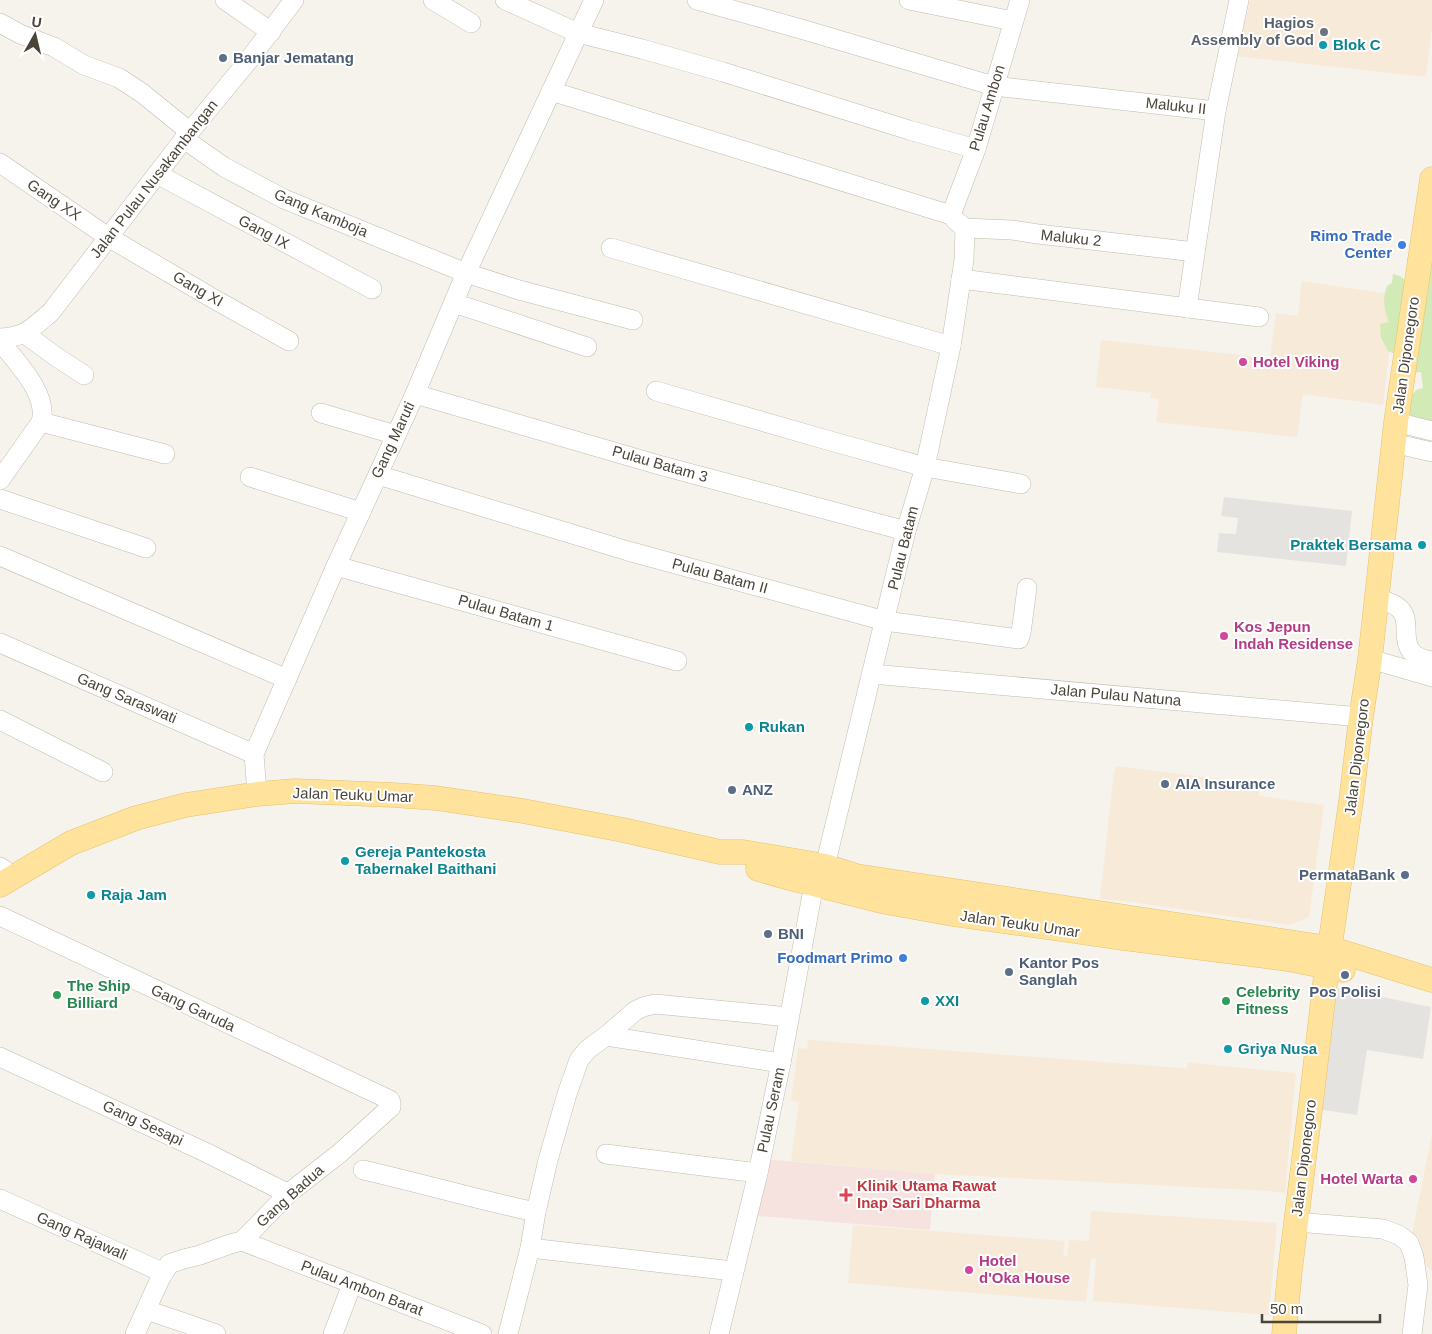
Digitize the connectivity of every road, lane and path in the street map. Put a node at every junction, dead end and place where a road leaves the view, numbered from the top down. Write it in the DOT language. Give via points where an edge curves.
graph roads {
  1 [pos="225,0"];
  2 [pos="294,0"];
  3 [pos="433,0"];
  4 [pos="505,0"];
  5 [pos="594,0"];
  6 [pos="697,0"];
  7 [pos="909,0"];
  8 [pos="1020,0"];
  9 [pos="1239,0"];
  10 [pos="1013,21"];
  11 [pos="0,23"];
  12 [pos="471,23"];
  13 [pos="271,32"];
  14 [pos="578,33"];
  15 [pos="994,86"];
  16 [pos="551,91"];
  17 [pos="1216,111"];
  18 [pos="187,135"];
  19 [pos="976,149"];
  20 [pos="0,163"];
  21 [pos="157,174"];
  22 [pos="1432,180"];
  23 [pos="951,215"];
  24 [pos="965,228"];
  25 [pos="108,237"];
  26 [pos="611,248"];
  27 [pos="1195,252"];
  28 [pos="466,274"];
  29 [pos="961,278"];
  30 [pos="372,289"];
  31 [pos="454,303"];
  32 [pos="1186,308"];
  33 [pos="1259,317"];
  34 [pos="633,320"];
  35 [pos="25,334"];
  36 [pos="0,339"];
  37 [pos="289,341"];
  38 [pos="951,346"];
  39 [pos="587,347"];
  40 [pos="84,376"];
  41 [pos="656,391"];
  42 [pos="415,394"];
  43 [pos="321,413"];
  44 [pos="41,422"];
  45 [pos="1432,431"];
  46 [pos="1394,433"];
  47 [pos="396,435"];
  48 [pos="1432,452"];
  49 [pos="165,454"];
  50 [pos="924,466"];
  51 [pos="378,475"];
  52 [pos="250,477"];
  53 [pos="0,480"];
  54 [pos="1022,484"];
  55 [pos="0,499"];
  56 [pos="361,512"];
  57 [pos="906,531"];
  58 [pos="146,548"];
  59 [pos="0,556"];
  60 [pos="336,566"];
  61 [pos="1026,588"];
  62 [pos="1376,597"];
  63 [pos="884,621"];
  64 [pos="0,643"];
  65 [pos="1370,659"];
  66 [pos="677,661"];
  67 [pos="1432,662"];
  68 [pos="872,674"];
  69 [pos="1432,677"];
  70 [pos="286,679"];
  71 [pos="1361,717"];
  72 [pos="0,720"];
  73 [pos="254,754"];
  74 [pos="103,772"];
  75 [pos="257,794"];
  76 [pos="4,876"];
  77 [pos="830,878"];
  78 [pos="0,916"];
  79 [pos="1328,957"];
  80 [pos="1432,980"];
  81 [pos="1432,993"];
  82 [pos="789,1017"];
  83 [pos="606,1036"];
  84 [pos="0,1057"];
  85 [pos="781,1063"];
  86 [pos="386,1098"];
  87 [pos="606,1154"];
  88 [pos="363,1170"];
  89 [pos="758,1173"];
  90 [pos="285,1192"];
  91 [pos="0,1199"];
  92 [pos="536,1212"];
  93 [pos="1296,1222"];
  94 [pos="242,1241"];
  95 [pos="530,1248"];
  96 [pos="733,1271"];
  97 [pos="164,1273"];
  98 [pos="352,1284"];
  99 [pos="1425,1287"];
  100 [pos="146,1310"];
  101 [pos="135,1334"];
  102 [pos="216,1334"];
  103 [pos="333,1334"];
  104 [pos="482,1334"];
  105 [pos="508,1334"];
  106 [pos="719,1334"];
  107 [pos="1284,1334"];
  108 [pos="1412,1334"];
  1 -- 13 [label="street"];
  2 -- 13 [label="street, Jalan Pulau Nusakambangan"];
  3 -- 12 [label="street"];
  4 -- 14 [label="street"];
  5 -- 14 [label="street, Gang Maruti"];
  6 -- 15 [label="street, Maluku II"];
  7 -- 10 [label="street"];
  8 -- 10 [label="street, Pulau Ambon"];
  9 -- 17 [label="street"];
  10 -- 15 [label="street, Pulau Ambon"];
  11 -- 18 [label="street, Gang Kamboja" via="54,47 84,65 119,78 142,93"];
  13 -- 18 [label="street, Jalan Pulau Nusakambangan"];
  14 -- 16 [label="street, Gang Maruti"];
  14 -- 19 [label="street" via="723,72"];
  15 -- 17 [label="street, Maluku II"];
  15 -- 19 [label="street, Pulau Ambon"];
  16 -- 23 [label="street"];
  16 -- 28 [label="street, Gang Maruti"];
  17 -- 27 [label="street, Maluku II"];
  18 -- 21 [label="street, Jalan Pulau Nusakambangan"];
  18 -- 28 [label="street, Gang Kamboja" via="224,166 284,199"];
  19 -- 23 [label="street, Pulau Ambon"];
  20 -- 25 [label="street, Gang XX"];
  21 -- 25 [label="street, Jalan Pulau Nusakambangan"];
  21 -- 30 [label="street, Gang IX"];
  22 -- 46 [label="main road, Jalan Diponegoro"];
  23 -- 24 [label="street"];
  24 -- 27 [label="street, Maluku 2" via="1012,230"];
  24 -- 29 [label="street, Pulau Batam"];
  25 -- 35 [label="street, Jalan Pulau Nusakambangan" via="51,312"];
  25 -- 37 [label="street, Gang XI"];
  26 -- 38 [label="street"];
  27 -- 32 [label="street, Maluku II"];
  28 -- 31 [label="street, Gang Maruti"];
  28 -- 34 [label="street, Gang Kamboja"];
  29 -- 32 [label="street"];
  29 -- 38 [label="street, Pulau Batam"];
  31 -- 39 [label="street"];
  31 -- 42 [label="street, Gang Maruti"];
  32 -- 33 [label="street"];
  35 -- 36 [label="street"];
  35 -- 40 [label="street"];
  36 -- 44 [label="street" via="37,390 43,414"];
  38 -- 50 [label="street, Pulau Batam"];
  41 -- 50 [label="street"];
  42 -- 47 [label="street, Gang Maruti"];
  42 -- 57 [label="street, Pulau Batam 3" via="659,465"];
  43 -- 47 [label="street"];
  44 -- 49 [label="street"];
  44 -- 53 [label="street"];
  45 -- 46 [label="street"];
  46 -- 48 [label="street"];
  46 -- 62 [label="main road, Jalan Diponegoro"];
  47 -- 51 [label="street, Gang Maruti"];
  50 -- 54 [label="street"];
  50 -- 57 [label="street, Pulau Batam"];
  51 -- 56 [label="street, Gang Maruti"];
  51 -- 63 [label="street, Pulau Batam II" via="628,551"];
  52 -- 56 [label="street"];
  55 -- 58 [label="street"];
  56 -- 60 [label="street, Gang Maruti"];
  57 -- 63 [label="street, Pulau Batam"];
  59 -- 70 [label="street"];
  60 -- 66 [label="street, Pulau Batam 1"];
  60 -- 70 [label="street, Gang Maruti"];
  61 -- 63 [label="street, Pulau Batam II" via="1019,639"];
  62 -- 65 [label="main road, Jalan Diponegoro"];
  62 -- 67 [label="street" via="1396,606 1404,614 1410,652"];
  63 -- 68 [label="street, Pulau Batam"];
  64 -- 73 [label="street, Gang Saraswati"];
  65 -- 69 [label="street"];
  65 -- 71 [label="main road, Jalan Diponegoro"];
  68 -- 71 [label="street, Jalan Pulau Natuna"];
  68 -- 77 [label="street, Pulau Batam"];
  70 -- 73 [label="street, Gang Maruti"];
  71 -- 79 [label="main road, Jalan Diponegoro"];
  72 -- 74 [label="street"];
  73 -- 75 [label="street, Gang Maruti"];
  75 -- 76 [label="main road, Jalan Teuku Umar" via="186,805 136,818 71,843"];
  75 -- 77 [label="main road, Jalan Teuku Umar" via="305,792 436,798 623,830 720,852 741,864 779,875"];
  77 -- 79 [label="main road, Jalan Teuku Umar" via="886,902 947,914 1288,959"];
  77 -- 82 [label="street, Pulau Seram"];
  78 -- 86 [label="street, Gang Garuda"];
  79 -- 80 [label="main road"];
  79 -- 81 [label="main road" via="1368,976"];
  79 -- 93 [label="main road, Jalan Diponegoro"];
  82 -- 83 [label="street" via="655,1004 635,1011"];
  82 -- 85 [label="street, Pulau Seram"];
  83 -- 85 [label="street"];
  83 -- 92 [label="street" via="578,1060 566,1094"];
  84 -- 90 [label="street, Gang Sesapi"];
  85 -- 89 [label="street, Pulau Seram"];
  86 -- 94 [label="street, Gang Badua" via="390,1100 390,1107 340,1153 290,1192"];
  87 -- 89 [label="street"];
  88 -- 92 [label="street"];
  89 -- 96 [label="street, Pulau Seram"];
  91 -- 97 [label="street, Gang Rajawali"];
  92 -- 95 [label="street"];
  93 -- 99 [label="street" via="1383,1229 1399,1235 1408,1243"];
  93 -- 107 [label="main road, Jalan Diponegoro"];
  94 -- 97 [label="street" via="169,1264"];
  94 -- 98 [label="street, Pulau Ambon Barat"];
  95 -- 96 [label="street"];
  95 -- 105 [label="street"];
  96 -- 106 [label="street, Pulau Seram"];
  97 -- 100 [label="street"];
  98 -- 103 [label="street"];
  98 -- 104 [label="street, Pulau Ambon Barat"];
  99 -- 108 [label="street"];
  100 -- 101 [label="street"];
  100 -- 102 [label="street"];
}
